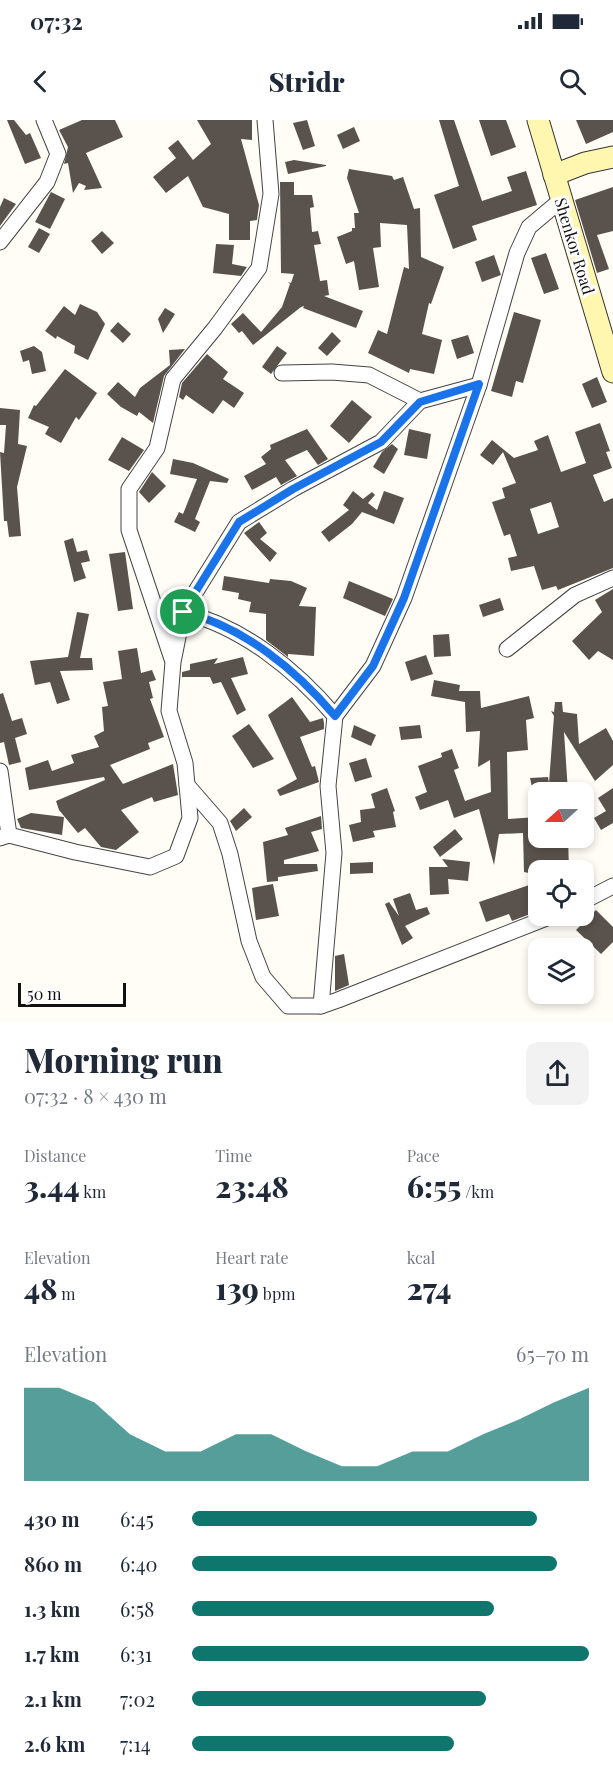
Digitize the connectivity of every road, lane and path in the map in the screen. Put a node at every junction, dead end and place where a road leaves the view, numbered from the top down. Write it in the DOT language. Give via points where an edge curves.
graph roads {
  1 [pos="44,120"];
  2 [pos="538,120"];
  3 [pos="267,121"];
  4 [pos="613,157"];
  5 [pos="554,174"];
  6 [pos="561,200"];
  7 [pos="0,242"];
  8 [pos="613,372"];
  9 [pos="282,373"];
  10 [pos="479,384"];
  11 [pos="420,402"];
  12 [pos="613,578"];
  13 [pos="183,612"];
  14 [pos="507,649"];
  15 [pos="173,662"];
  16 [pos="335,716"];
  17 [pos="0,771"];
  18 [pos="187,784"];
  19 [pos="4,836"];
  20 [pos="613,886"];
  21 [pos="594,896"];
  22 [pos="528,925"];
  23 [pos="321,1006"];
  1 -- 7 [label="street" via="58,154 47,182"];
  2 -- 5 [label="main road, Shenkor Road"];
  3 -- 15 [label="street" via="271,194 259,268 173,378 157,448 129,489 129,530"];
  4 -- 5 [label="main road"];
  5 -- 6 [label="main road, Shenkor Road"];
  6 -- 8 [label="main road, Shenkor Road"];
  6 -- 10 [label="street" via="529,227 517,253"];
  9 -- 11 [label="street" via="369,375"];
  10 -- 11 [label="street"];
  10 -- 16 [label="street" via="404,598 373,666"];
  11 -- 13 [label="street" via="381,442 239,522"];
  12 -- 14 [label="street" via="575,595"];
  13 -- 15 [label="street"];
  13 -- 16 [label="street" via="238,633 308,683"];
  15 -- 18 [label="street" via="169,711 185,763"];
  16 -- 23 [label="street" via="328,786 334,853"];
  17 -- 19 [label="street"];
  18 -- 19 [label="street" via="190,818 176,856 150,867"];
  18 -- 23 [label="street" via="220,823 249,941 263,977 288,1006"];
  20 -- 21 [label="street"];
  22 -- 23 [label="street"];
}
